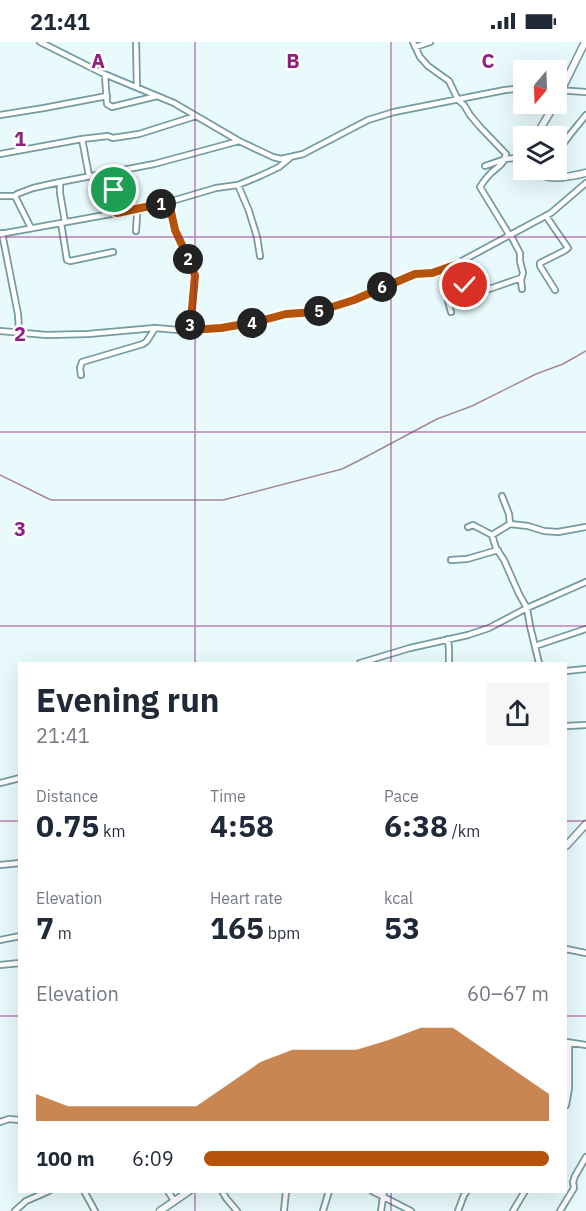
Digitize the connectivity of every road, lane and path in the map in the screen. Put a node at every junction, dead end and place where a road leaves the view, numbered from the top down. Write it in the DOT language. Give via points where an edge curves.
graph roads {
  1 [pos="40,42"];
  2 [pos="136,42"];
  3 [pos="430,42"];
  4 [pos="585,42"];
  5 [pos="414,44"];
  6 [pos="105,75"];
  7 [pos="567,75"];
  8 [pos="136,87"];
  9 [pos="513,89"];
  10 [pos="567,91"];
  11 [pos="586,92"];
  12 [pos="107,96"];
  13 [pos="157,96"];
  14 [pos="458,100"];
  15 [pos="0,115"];
  16 [pos="196,116"];
  17 [pos="586,116"];
  18 [pos="567,137"];
  19 [pos="82,139"];
  20 [pos="239,141"];
  21 [pos="0,154"];
  22 [pos="291,157"];
  23 [pos="513,158"];
  24 [pos="505,159"];
  25 [pos="485,166"];
  26 [pos="113,172"];
  27 [pos="586,173"];
  28 [pos="89,176"];
  29 [pos="567,177"];
  30 [pos="60,182"];
  31 [pos="238,184"];
  32 [pos="586,185"];
  33 [pos="0,196"];
  34 [pos="15,196"];
  35 [pos="169,202"];
  36 [pos="136,209"];
  37 [pos="117,213"];
  38 [pos="546,216"];
  39 [pos="63,223"];
  40 [pos="31,228"];
  41 [pos="136,231"];
  42 [pos="1,233"];
  43 [pos="511,236"];
  44 [pos="113,252"];
  45 [pos="260,256"];
  46 [pos="458,264"];
  47 [pos="521,278"];
  48 [pos="489,289"];
  49 [pos="522,289"];
  50 [pos="555,290"];
  51 [pos="451,312"];
  52 [pos="155,328"];
  53 [pos="190,330"];
  54 [pos="0,331"];
  55 [pos="19,332"];
  56 [pos="81,375"];
  57 [pos="502,496"];
  58 [pos="510,524"];
  59 [pos="468,527"];
  60 [pos="586,527"];
  61 [pos="492,535"];
  62 [pos="498,550"];
  63 [pos="451,560"];
  64 [pos="586,582"];
  65 [pos="527,608"];
  66 [pos="586,629"];
  67 [pos="448,639"];
  68 [pos="535,646"];
  69 [pos="363,662"];
  70 [pos="449,662"];
  71 [pos="539,662"];
  72 [pos="586,669"];
  73 [pos="567,671"];
  74 [pos="586,725"];
  75 [pos="567,726"];
  76 [pos="18,778"];
  77 [pos="0,783"];
  78 [pos="586,824"];
  79 [pos="567,845"];
  80 [pos="18,863"];
  81 [pos="0,866"];
  82 [pos="18,936"];
  83 [pos="0,940"];
  84 [pos="567,949"];
  85 [pos="586,953"];
  86 [pos="18,963"];
  87 [pos="0,965"];
  88 [pos="567,1042"];
  89 [pos="586,1045"];
  90 [pos="567,1099"];
  91 [pos="18,1120"];
  92 [pos="0,1122"];
  93 [pos="586,1157"];
  94 [pos="44,1193"];
  95 [pos="85,1193"];
  96 [pos="169,1193"];
  97 [pos="186,1193"];
  98 [pos="223,1193"];
  99 [pos="286,1193"];
  100 [pos="328,1193"];
  101 [pos="466,1193"];
  102 [pos="524,1193"];
  103 [pos="383,1194"];
  104 [pos="174,1201"];
  105 [pos="169,1208"];
  106 [pos="15,1211"];
  107 [pos="95,1211"];
  108 [pos="160,1211"];
  109 [pos="237,1211"];
  110 [pos="284,1211"];
  111 [pos="322,1211"];
  112 [pos="381,1211"];
  113 [pos="411,1211"];
  114 [pos="458,1211"];
  115 [pos="513,1211"];
  116 [pos="560,1211"];
  1 -- 6 [label="street"];
  2 -- 8 [label="street"];
  3 -- 5 [label="street"];
  4 -- 7 [label="street"];
  5 -- 14 [label="street" via="428,66 448,81"];
  6 -- 8 [label="street"];
  6 -- 12 [label="street"];
  8 -- 13 [label="street"];
  9 -- 14 [label="street"];
  10 -- 11 [label="street"];
  12 -- 13 [label="street" via="107,104 112,107"];
  12 -- 15 [label="street"];
  13 -- 16 [label="street"];
  14 -- 22 [label="street" via="368,120"];
  14 -- 24 [label="street" via="506,154"];
  16 -- 19 [label="street" via="139,134"];
  16 -- 20 [label="street"];
  17 -- 18 [label="street"];
  19 -- 21 [label="street"];
  19 -- 28 [label="street"];
  20 -- 22 [label="street" via="273,157"];
  20 -- 26 [label="street"];
  22 -- 31 [label="street" via="279,167"];
  23 -- 24 [label="street"];
  24 -- 25 [label="street"];
  24 -- 43 [label="street" via="480,187"];
  26 -- 28 [label="street"];
  26 -- 37 [label="street"];
  27 -- 29 [label="street"];
  28 -- 30 [label="street"];
  30 -- 34 [label="street"];
  30 -- 39 [label="street"];
  31 -- 35 [label="street"];
  31 -- 45 [label="street"];
  32 -- 38 [label="street"];
  33 -- 34 [label="street"];
  34 -- 40 [label="street"];
  35 -- 36 [label="street"];
  35 -- 53 [label="street" via="175,230 195,276"];
  36 -- 37 [label="street"];
  36 -- 41 [label="street"];
  37 -- 39 [label="street"];
  38 -- 43 [label="street"];
  38 -- 50 [label="street" via="568,248 540,263"];
  39 -- 40 [label="street"];
  39 -- 44 [label="street" via="67,260"];
  40 -- 42 [label="street"];
  42 -- 55 [label="street"];
  43 -- 46 [label="street"];
  43 -- 47 [label="street" via="520,253"];
  46 -- 51 [label="street" via="465,283 447,297"];
  46 -- 53 [label="street" via="415,274 316,312"];
  47 -- 48 [label="street"];
  47 -- 49 [label="street"];
  52 -- 53 [label="street"];
  52 -- 55 [label="street" via="88,334"];
  52 -- 56 [label="street" via="142,344 82,362"];
  54 -- 55 [label="street"];
  57 -- 58 [label="street"];
  58 -- 60 [label="street" via="558,532"];
  58 -- 61 [label="street"];
  59 -- 61 [label="street" via="473,525"];
  61 -- 62 [label="street"];
  62 -- 63 [label="street"];
  62 -- 65 [label="street"];
  64 -- 65 [label="street"];
  65 -- 67 [label="street" via="489,628"];
  65 -- 68 [label="street"];
  66 -- 68 [label="street"];
  67 -- 69 [label="street"];
  67 -- 70 [label="street"];
  68 -- 71 [label="street"];
  72 -- 73 [label="street"];
  74 -- 75 [label="street"];
  76 -- 77 [label="street"];
  78 -- 79 [label="street"];
  80 -- 81 [label="street"];
  82 -- 83 [label="street"];
  84 -- 85 [label="street"];
  86 -- 87 [label="street"];
  88 -- 89 [label="street"];
  88 -- 90 [label="street"];
  91 -- 92 [label="street"];
  93 -- 116 [label="street"];
  94 -- 106 [label="street"];
  95 -- 107 [label="street"];
  96 -- 104 [label="street"];
  97 -- 104 [label="street"];
  98 -- 109 [label="street"];
  99 -- 110 [label="street"];
  100 -- 111 [label="street"];
  101 -- 114 [label="street"];
  102 -- 115 [label="street"];
  103 -- 112 [label="street"];
  103 -- 113 [label="street"];
  104 -- 105 [label="street"];
  105 -- 108 [label="street"];
}
